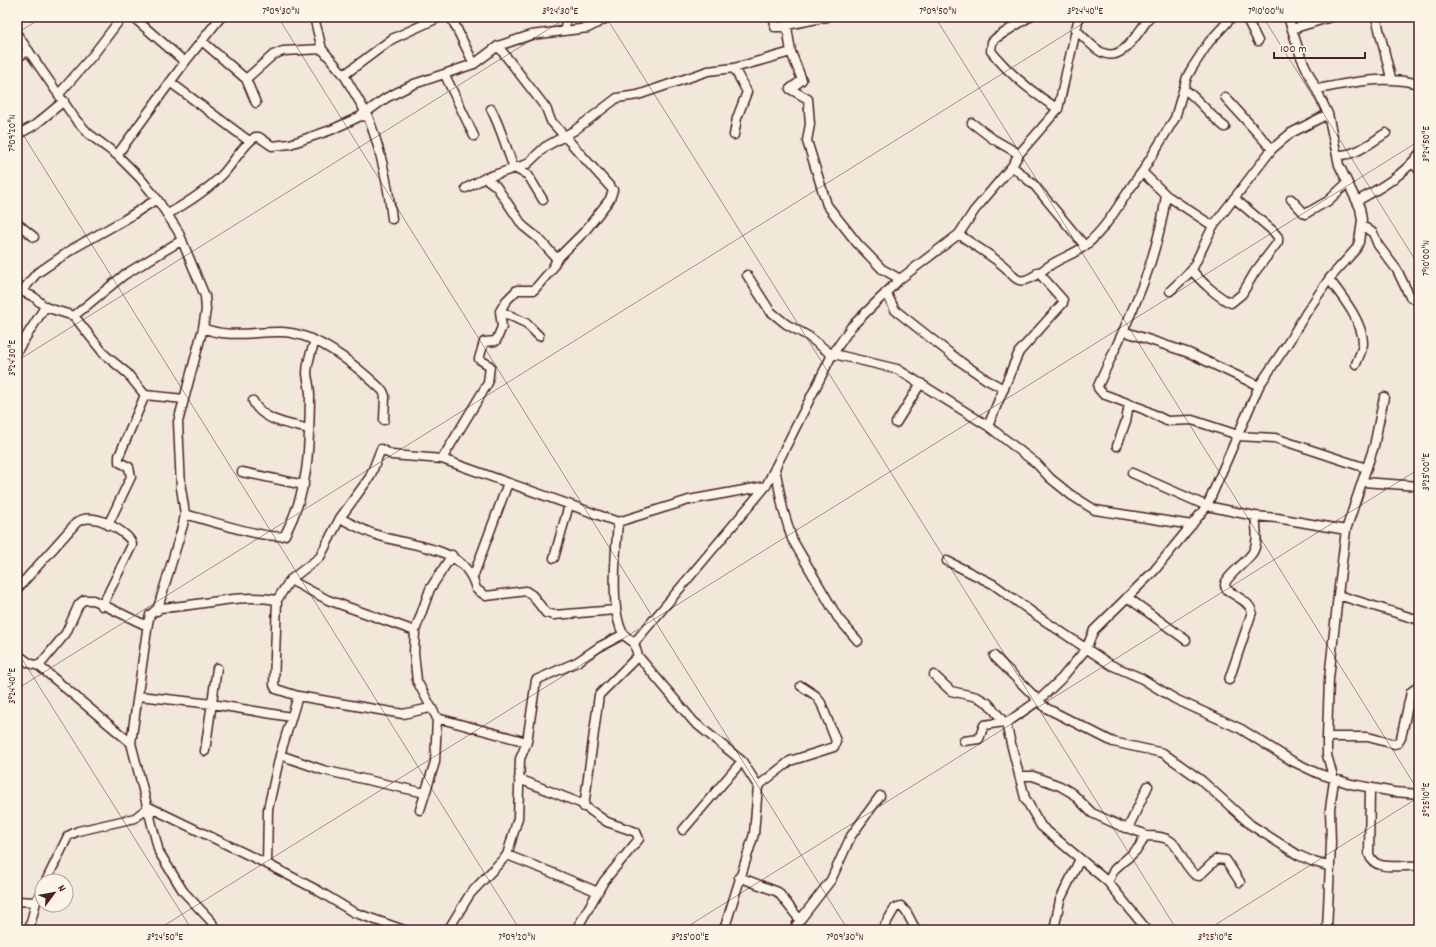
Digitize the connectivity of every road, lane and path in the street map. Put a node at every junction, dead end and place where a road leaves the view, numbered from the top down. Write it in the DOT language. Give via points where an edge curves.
graph roads {
  1 [pos="122,17"];
  2 [pos="133,17"];
  3 [pos="314,17"];
  4 [pos="440,17"];
  5 [pos="451,17"];
  6 [pos="566,17"];
  7 [pos="609,17"];
  8 [pos="774,17"];
  9 [pos="827,17"];
  10 [pos="1029,17"];
  11 [pos="1079,17"];
  12 [pos="1150,17"];
  13 [pos="1232,17"];
  14 [pos="1246,17"];
  15 [pos="1288,17"];
  16 [pos="1330,17"];
  17 [pos="1376,17"];
  18 [pos="220,18"];
  19 [pos="775,27"];
  20 [pos="1076,29"];
  21 [pos="1292,29"];
  22 [pos="564,31"];
  23 [pos="17,34"];
  24 [pos="202,41"];
  25 [pos="1258,41"];
  26 [pos="498,46"];
  27 [pos="322,48"];
  28 [pos="29,51"];
  29 [pos="790,52"];
  30 [pos="17,58"];
  31 [pos="185,62"];
  32 [pos="474,64"];
  33 [pos="734,68"];
  34 [pos="344,75"];
  35 [pos="445,75"];
  36 [pos="1391,78"];
  37 [pos="246,79"];
  38 [pos="170,82"];
  39 [pos="1419,84"];
  40 [pos="1318,89"];
  41 [pos="1184,90"];
  42 [pos="62,97"];
  43 [pos="1225,97"];
  44 [pos="256,103"];
  45 [pos="491,109"];
  46 [pos="1058,109"];
  47 [pos="1328,114"];
  48 [pos="361,116"];
  49 [pos="972,123"];
  50 [pos="1225,127"];
  51 [pos="1386,133"];
  52 [pos="17,135"];
  53 [pos="563,135"];
  54 [pos="734,135"];
  55 [pos="474,136"];
  56 [pos="249,141"];
  57 [pos="1272,149"];
  58 [pos="1019,154"];
  59 [pos="1419,154"];
  60 [pos="117,155"];
  61 [pos="1337,155"];
  62 [pos="1413,163"];
  63 [pos="1012,166"];
  64 [pos="514,168"];
  65 [pos="1419,170"];
  66 [pos="1142,172"];
  67 [pos="485,178"];
  68 [pos="1347,183"];
  69 [pos="466,188"];
  70 [pos="1166,195"];
  71 [pos="1234,198"];
  72 [pos="157,199"];
  73 [pos="1291,199"];
  74 [pos="543,200"];
  75 [pos="1356,201"];
  76 [pos="168,214"];
  77 [pos="392,219"];
  78 [pos="17,223"];
  79 [pos="1213,226"];
  80 [pos="1361,228"];
  81 [pos="959,234"];
  82 [pos="34,237"];
  83 [pos="182,240"];
  84 [pos="1085,246"];
  85 [pos="557,259"];
  86 [pos="1192,270"];
  87 [pos="1038,272"];
  88 [pos="747,275"];
  89 [pos="900,279"];
  90 [pos="1329,280"];
  91 [pos="20,289"];
  92 [pos="886,292"];
  93 [pos="1170,292"];
  94 [pos="1419,301"];
  95 [pos="45,307"];
  96 [pos="500,311"];
  97 [pos="74,316"];
  98 [pos="203,328"];
  99 [pos="1123,331"];
  100 [pos="540,336"];
  101 [pos="315,341"];
  102 [pos="17,351"];
  103 [pos="832,355"];
  104 [pos="1356,364"];
  105 [pos="921,383"];
  106 [pos="1259,386"];
  107 [pos="1004,389"];
  108 [pos="145,395"];
  109 [pos="1384,397"];
  110 [pos="184,399"];
  111 [pos="253,401"];
  112 [pos="1129,404"];
  113 [pos="384,420"];
  114 [pos="896,423"];
  115 [pos="988,426"];
  116 [pos="308,428"];
  117 [pos="1237,436"];
  118 [pos="1117,446"];
  119 [pos="442,459"];
  120 [pos="775,468"];
  121 [pos="1366,468"];
  122 [pos="242,472"];
  123 [pos="1132,473"];
  124 [pos="1363,482"];
  125 [pos="508,483"];
  126 [pos="304,485"];
  127 [pos="766,486"];
  128 [pos="1419,486"];
  129 [pos="569,505"];
  130 [pos="1207,506"];
  131 [pos="185,514"];
  132 [pos="1255,516"];
  133 [pos="340,518"];
  134 [pos="618,522"];
  135 [pos="108,525"];
  136 [pos="1192,525"];
  137 [pos="1346,530"];
  138 [pos="452,555"];
  139 [pos="554,558"];
  140 [pos="947,561"];
  141 [pos="473,577"];
  142 [pos="290,580"];
  143 [pos="17,589"];
  144 [pos="1338,595"];
  145 [pos="1127,597"];
  146 [pos="277,600"];
  147 [pos="102,606"];
  148 [pos="616,610"];
  149 [pos="156,611"];
  150 [pos="1419,620"];
  151 [pos="148,623"];
  152 [pos="414,631"];
  153 [pos="624,634"];
  154 [pos="1186,640"];
  155 [pos="858,641"];
  156 [pos="634,643"];
  157 [pos="1086,649"];
  158 [pos="17,654"];
  159 [pos="638,656"];
  160 [pos="994,656"];
  161 [pos="39,666"];
  162 [pos="217,668"];
  163 [pos="934,675"];
  164 [pos="1229,680"];
  165 [pos="801,686"];
  166 [pos="1419,686"];
  167 [pos="139,696"];
  168 [pos="298,696"];
  169 [pos="1039,700"];
  170 [pos="212,704"];
  171 [pos="430,708"];
  172 [pos="291,717"];
  173 [pos="437,718"];
  174 [pos="1006,722"];
  175 [pos="1327,737"];
  176 [pos="964,741"];
  177 [pos="527,742"];
  178 [pos="131,743"];
  179 [pos="205,751"];
  180 [pos="280,756"];
  181 [pos="742,761"];
  182 [pos="1020,776"];
  183 [pos="519,779"];
  184 [pos="1334,780"];
  185 [pos="758,786"];
  186 [pos="1148,786"];
  187 [pos="1370,788"];
  188 [pos="425,793"];
  189 [pos="1419,794"];
  190 [pos="880,796"];
  191 [pos="149,807"];
  192 [pos="584,807"];
  193 [pos="420,810"];
  194 [pos="1128,828"];
  195 [pos="683,830"];
  196 [pos="1144,836"];
  197 [pos="507,855"];
  198 [pos="1080,859"];
  199 [pos="267,864"];
  200 [pos="1328,866"];
  201 [pos="1419,866"];
  202 [pos="50,873"];
  203 [pos="739,877"];
  204 [pos="1108,882"];
  205 [pos="1240,882"];
  206 [pos="598,892"];
  207 [pos="17,901"];
  208 [pos="34,902"];
  209 [pos="34,910"];
  210 [pos="800,920"];
  211 [pos="29,930"];
  212 [pos="216,930"];
  213 [pos="404,930"];
  214 [pos="448,930"];
  215 [pos="576,930"];
  216 [pos="724,930"];
  217 [pos="794,930"];
  218 [pos="882,930"];
  219 [pos="916,930"];
  220 [pos="1054,930"];
  221 [pos="1146,930"];
  222 [pos="1327,930"];
  1 -- 42 [label="street"];
  2 -- 31 [label="street"];
  3 -- 27 [label="street"];
  4 -- 34 [label="street" via="392,40"];
  5 -- 32 [label="street"];
  6 -- 22 [label="street"];
  7 -- 22 [label="street" via="588,28"];
  8 -- 19 [label="street"];
  9 -- 19 [label="street"];
  10 -- 46 [label="street" via="996,38 992,42 991,51 1031,92"];
  11 -- 20 [label="street"];
  12 -- 20 [label="street" via="1124,50 1117,54 1100,52"];
  13 -- 41 [label="street" via="1209,42 1187,77"];
  14 -- 25 [label="street"];
  15 -- 21 [label="street"];
  16 -- 21 [label="street"];
  17 -- 36 [label="street"];
  18 -- 24 [label="street"];
  19 -- 29 [label="street" via="787,27"];
  20 -- 46 [label="street"];
  21 -- 40 [label="street" via="1301,57"];
  22 -- 26 [label="street" via="531,36"];
  23 -- 28 [label="street"];
  24 -- 31 [label="street"];
  24 -- 37 [label="street"];
  26 -- 32 [label="street"];
  26 -- 53 [label="street" via="546,108 551,121"];
  27 -- 34 [label="street"];
  27 -- 37 [label="street" via="283,51 273,55"];
  28 -- 30 [label="street"];
  28 -- 42 [label="street"];
  29 -- 33 [label="street"];
  29 -- 89 [label="street" via="802,80 790,89 808,99 810,124 806,141 827,205 857,243 882,268"];
  31 -- 38 [label="street"];
  32 -- 35 [label="street"];
  33 -- 53 [label="street" via="708,71 638,95 617,98 575,130"];
  33 -- 54 [label="street" via="747,92 737,118"];
  34 -- 48 [label="street" via="365,111"];
  35 -- 48 [label="street" via="414,84 386,98"];
  35 -- 55 [label="street"];
  36 -- 39 [label="street"];
  36 -- 40 [label="street"];
  37 -- 44 [label="street"];
  38 -- 56 [label="street"];
  38 -- 60 [label="street"];
  40 -- 47 [label="street"];
  41 -- 50 [label="street" via="1196,98 1213,118"];
  41 -- 66 [label="street" via="1175,118"];
  42 -- 52 [label="street" via="35,125"];
  42 -- 60 [label="street" via="76,120 89,134"];
  43 -- 57 [label="street"];
  45 -- 64 [label="street"];
  46 -- 58 [label="street"];
  47 -- 57 [label="street" via="1291,134"];
  47 -- 61 [label="street"];
  48 -- 56 [label="street" via="331,130 290,144 272,146 259,137"];
  48 -- 77 [label="street" via="368,117 376,136 388,185"];
  49 -- 58 [label="street"];
  51 -- 61 [label="street" via="1348,156"];
  53 -- 64 [label="street" via="527,164"];
  53 -- 85 [label="street" via="613,190 610,199 585,231"];
  56 -- 76 [label="street" via="222,175 195,198"];
  57 -- 71 [label="street"];
  58 -- 63 [label="street"];
  59 -- 62 [label="street"];
  60 -- 72 [label="street"];
  61 -- 68 [label="street"];
  62 -- 65 [label="street"];
  62 -- 75 [label="street"];
  63 -- 81 [label="street" via="974,211"];
  63 -- 84 [label="street" via="1035,186"];
  64 -- 67 [label="street"];
  64 -- 74 [label="street" via="528,175"];
  66 -- 70 [label="street"];
  66 -- 84 [label="street" via="1120,204"];
  67 -- 69 [label="street"];
  67 -- 85 [label="street" via="496,186 523,226"];
  68 -- 73 [label="street" via="1328,201 1304,214"];
  68 -- 75 [label="street"];
  70 -- 79 [label="street"];
  70 -- 99 [label="street" via="1150,268"];
  71 -- 79 [label="street"];
  71 -- 86 [label="street" via="1273,231 1278,237 1278,242 1242,294 1231,303 1224,300"];
  72 -- 76 [label="street"];
  72 -- 91 [label="street" via="74,248 36,274"];
  75 -- 80 [label="street" via="1362,220"];
  76 -- 83 [label="street"];
  78 -- 82 [label="street"];
  79 -- 86 [label="street"];
  80 -- 90 [label="street" via="1356,249"];
  80 -- 94 [label="street" via="1373,233 1378,245 1397,270 1410,297"];
  81 -- 87 [label="street" via="1020,281"];
  81 -- 89 [label="street"];
  83 -- 97 [label="street" via="124,276"];
  83 -- 98 [label="street" via="205,296"];
  84 -- 87 [label="street"];
  85 -- 96 [label="street" via="534,290 517,290"];
  86 -- 93 [label="street"];
  87 -- 107 [label="street" via="1064,304 1019,352"];
  88 -- 103 [label="street" via="770,311"];
  89 -- 92 [label="street"];
  90 -- 104 [label="street" via="1347,303 1360,330 1363,344"];
  90 -- 106 [label="street"];
  91 -- 95 [label="street"];
  92 -- 103 [label="street" via="851,327"];
  92 -- 107 [label="street" via="895,310 961,362"];
  95 -- 97 [label="street"];
  95 -- 102 [label="street"];
  96 -- 100 [label="street" via="526,323"];
  96 -- 119 [label="street" via="502,327 496,341 484,342 479,358 490,366 488,383"];
  97 -- 108 [label="street" via="104,355 127,373"];
  98 -- 101 [label="street" via="238,335 283,332 299,334"];
  98 -- 110 [label="street"];
  99 -- 106 [label="street" via="1189,353"];
  99 -- 112 [label="street" via="1098,388 1103,394"];
  101 -- 113 [label="street" via="352,364 383,391"];
  101 -- 116 [label="street" via="307,373 310,392"];
  103 -- 105 [label="street" via="897,369"];
  103 -- 120 [label="street"];
  105 -- 114 [label="street"];
  105 -- 115 [label="street"];
  106 -- 117 [label="street"];
  107 -- 115 [label="street"];
  108 -- 110 [label="street"];
  108 -- 135 [label="street" via="119,456 119,462 129,467 131,476"];
  109 -- 121 [label="street" via="1374,446"];
  110 -- 131 [label="street" via="178,422 181,488"];
  111 -- 116 [label="street" via="256,407 272,420"];
  112 -- 117 [label="street" via="1167,421 1202,422"];
  112 -- 118 [label="street"];
  115 -- 136 [label="street" via="1037,464 1071,495 1095,510"];
  116 -- 126 [label="street"];
  117 -- 121 [label="street" via="1275,438"];
  117 -- 130 [label="street"];
  119 -- 125 [label="street"];
  119 -- 133 [label="street" via="392,455 381,449 370,477"];
  120 -- 127 [label="street"];
  120 -- 155 [label="street" via="792,539 838,618"];
  121 -- 124 [label="street"];
  122 -- 126 [label="street"];
  123 -- 130 [label="street"];
  124 -- 128 [label="street"];
  124 -- 137 [label="street"];
  125 -- 129 [label="street"];
  125 -- 141 [label="street"];
  126 -- 131 [label="street" via="287,531 282,537 251,532"];
  127 -- 134 [label="street" via="689,500"];
  127 -- 156 [label="street"];
  129 -- 134 [label="street"];
  129 -- 139 [label="street"];
  130 -- 132 [label="street"];
  130 -- 136 [label="street"];
  131 -- 149 [label="street"];
  132 -- 137 [label="street"];
  132 -- 164 [label="street" via="1257,540 1253,552 1225,585 1230,592 1246,601 1252,612"];
  133 -- 138 [label="street" via="376,535"];
  133 -- 142 [label="street" via="320,557"];
  134 -- 148 [label="street" via="614,567"];
  135 -- 143 [label="street" via="94,519 81,519"];
  135 -- 147 [label="street" via="127,535 132,545"];
  136 -- 145 [label="street" via="1154,571"];
  137 -- 144 [label="street"];
  138 -- 141 [label="street"];
  138 -- 152 [label="street" via="430,589"];
  140 -- 157 [label="street" via="993,584"];
  141 -- 148 [label="street" via="476,589 486,596 526,591 546,613 554,615"];
  142 -- 146 [label="street"];
  142 -- 152 [label="street" via="328,600"];
  144 -- 150 [label="street"];
  144 -- 175 [label="street" via="1329,679"];
  145 -- 154 [label="street"];
  145 -- 157 [label="street" via="1094,630"];
  146 -- 149 [label="street" via="227,599 183,607 158,608"];
  146 -- 168 [label="street" via="274,685 276,689"];
  147 -- 151 [label="street" via="143,624"];
  147 -- 161 [label="street" via="93,600 84,600 79,604 66,633"];
  148 -- 153 [label="street"];
  149 -- 151 [label="street" via="150,616"];
  151 -- 167 [label="street"];
  152 -- 171 [label="street" via="417,681"];
  153 -- 156 [label="street"];
  153 -- 177 [label="street" via="577,662 536,680"];
  156 -- 159 [label="street"];
  157 -- 169 [label="street"];
  157 -- 184 [label="street" via="1175,699 1241,729 1292,761"];
  158 -- 161 [label="street" via="29,663"];
  159 -- 181 [label="street" via="694,722"];
  159 -- 192 [label="street" via="600,696"];
  160 -- 169 [label="street"];
  161 -- 178 [label="street"];
  162 -- 170 [label="street"];
  163 -- 174 [label="street" via="951,691 977,697 988,703"];
  165 -- 185 [label="street" via="815,695 821,703 836,741 834,747 790,761"];
  166 -- 175 [label="street" via="1411,692 1398,743 1368,737"];
  167 -- 170 [label="street"];
  167 -- 178 [label="street"];
  168 -- 171 [label="street" via="402,714"];
  168 -- 172 [label="street"];
  169 -- 174 [label="street"];
  169 -- 200 [label="street" via="1051,712 1113,742 1163,753 1201,780 1251,825 1298,855"];
  170 -- 172 [label="street"];
  170 -- 179 [label="street"];
  171 -- 173 [label="street"];
  172 -- 180 [label="street"];
  173 -- 177 [label="street"];
  173 -- 188 [label="street" via="435,762"];
  174 -- 176 [label="street" via="984,725 979,739"];
  174 -- 182 [label="street"];
  175 -- 184 [label="street" via="1327,755"];
  177 -- 183 [label="street" via="520,759"];
  178 -- 191 [label="street"];
  180 -- 188 [label="street" via="323,770"];
  180 -- 199 [label="street" via="268,809"];
  181 -- 185 [label="street"];
  181 -- 195 [label="street"];
  182 -- 194 [label="street" via="1033,776 1060,786 1072,793 1092,813"];
  182 -- 198 [label="street" via="1025,798 1041,826"];
  183 -- 192 [label="street"];
  183 -- 197 [label="street" via="518,818"];
  184 -- 187 [label="street"];
  184 -- 200 [label="street"];
  185 -- 203 [label="street" via="754,834"];
  186 -- 194 [label="street"];
  187 -- 189 [label="street"];
  187 -- 201 [label="street" via="1371,860 1382,865"];
  188 -- 193 [label="street"];
  190 -- 210 [label="street" via="851,836 831,880"];
  191 -- 199 [label="street"];
  191 -- 202 [label="street" via="134,818 78,831 68,836"];
  191 -- 212 [label="street" via="159,852 183,891"];
  192 -- 206 [label="street" via="607,822 636,832 638,838"];
  194 -- 196 [label="street"];
  196 -- 204 [label="street" via="1137,850 1114,871"];
  196 -- 205 [label="street" via="1160,836 1175,843 1183,860 1195,875 1199,876 1217,860 1226,860"];
  197 -- 206 [label="street"];
  197 -- 214 [label="street" via="470,894"];
  198 -- 204 [label="street"];
  198 -- 220 [label="street" via="1060,900"];
  199 -- 213 [label="street" via="353,912"];
  200 -- 222 [label="street"];
  203 -- 210 [label="street" via="778,892"];
  203 -- 216 [label="street"];
  204 -- 221 [label="street"];
  206 -- 215 [label="street"];
  207 -- 208 [label="street"];
  209 -- 211 [label="street"];
  210 -- 217 [label="street"];
  218 -- 219 [label="street" via="895,908 901,906"];
}
